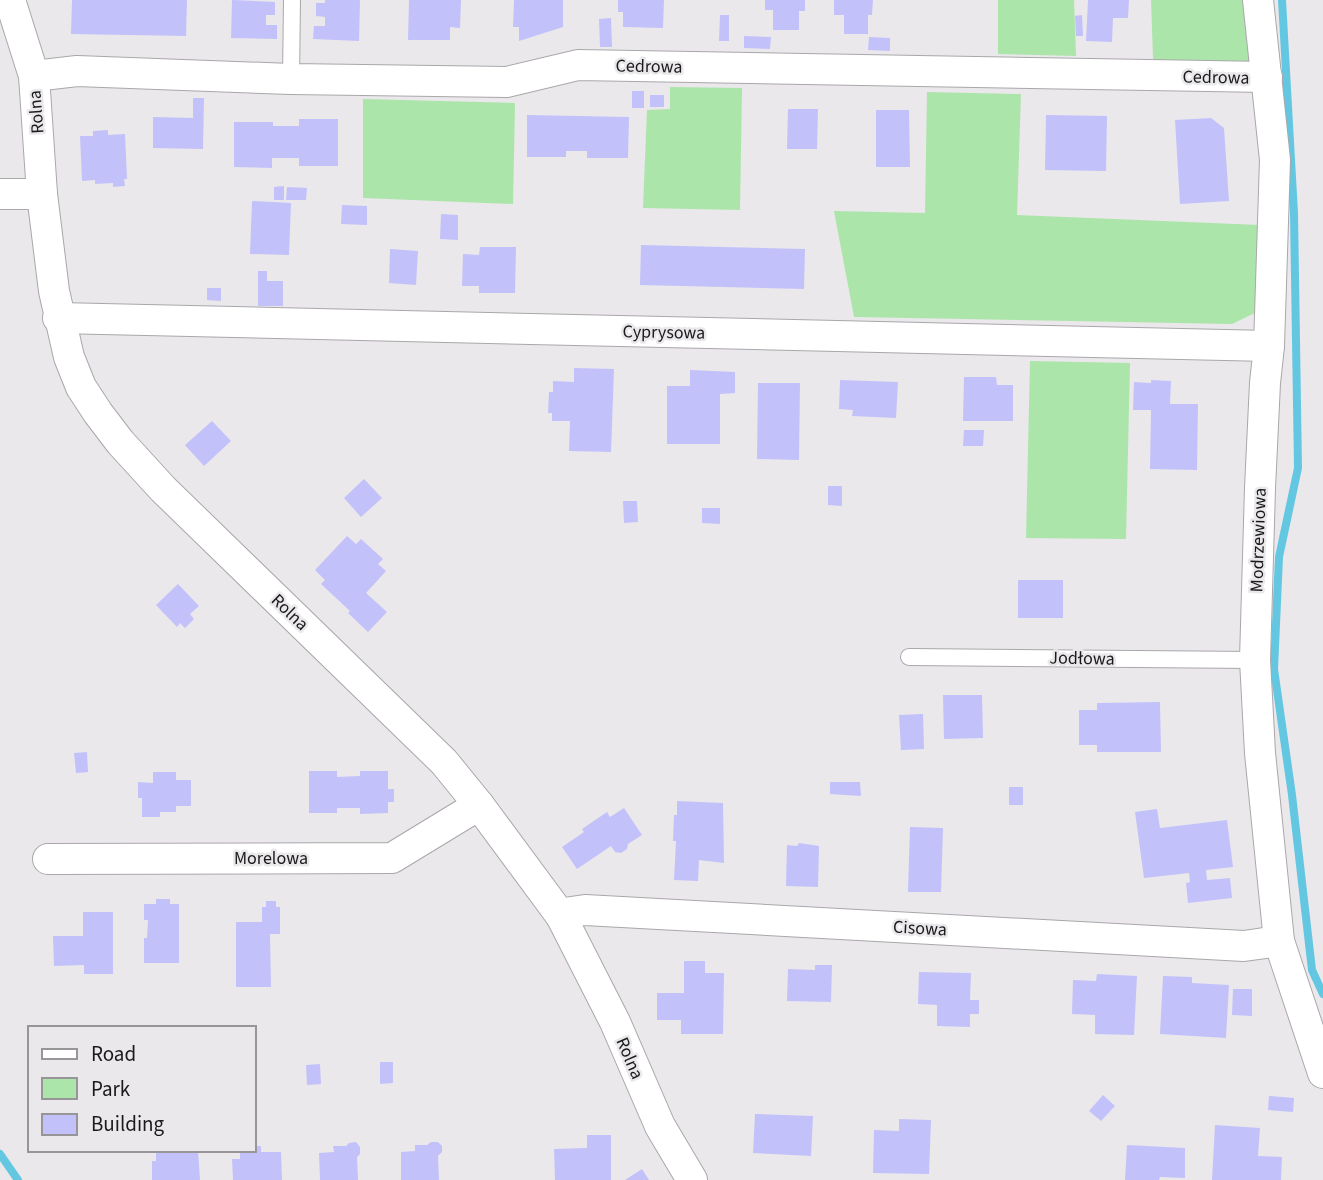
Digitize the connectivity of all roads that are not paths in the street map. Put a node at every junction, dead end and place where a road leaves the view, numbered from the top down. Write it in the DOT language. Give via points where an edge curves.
graph roads {
  1 [pos="10,0"];
  2 [pos="292,0"];
  3 [pos="1258,0"];
  4 [pos="34,76"];
  5 [pos="1267,78"];
  6 [pos="291,79"];
  7 [pos="0,194"];
  8 [pos="42,194"];
  9 [pos="58,318"];
  10 [pos="1269,346"];
  11 [pos="909,657"];
  12 [pos="1255,660"];
  13 [pos="479,805"];
  14 [pos="48,859"];
  15 [pos="561,916"];
  16 [pos="1279,941"];
  17 [pos="1323,1073"];
  18 [pos="692,1180"];
  1 -- 4 [label="street, Rolna"];
  2 -- 6 [label="lane"];
  3 -- 5 [label="street, Modrzewiowa"];
  4 -- 6 [label="street, Cedrowa" via="77,71"];
  4 -- 8 [label="street, Rolna"];
  5 -- 6 [label="street, Cedrowa" via="578,65 506,82"];
  5 -- 10 [label="street, Modrzewiowa" via="1275,160"];
  7 -- 8 [label="street"];
  8 -- 9 [label="street, Rolna"];
  9 -- 10 [label="street, Cyprysowa"];
  9 -- 13 [label="street, Rolna" via="81,387 120,442 444,762"];
  10 -- 12 [label="street, Modrzewiowa"];
  11 -- 12 [label="lane, Jodłowa"];
  12 -- 16 [label="street, Modrzewiowa"];
  13 -- 14 [label="street, Morelowa" via="392,858"];
  13 -- 15 [label="street, Rolna"];
  15 -- 16 [label="street, Cisowa" via="585,910 1244,946"];
  15 -- 18 [label="street, Rolna" via="615,1022 660,1126"];
  16 -- 17 [label="street, Modrzewiowa"];
}
